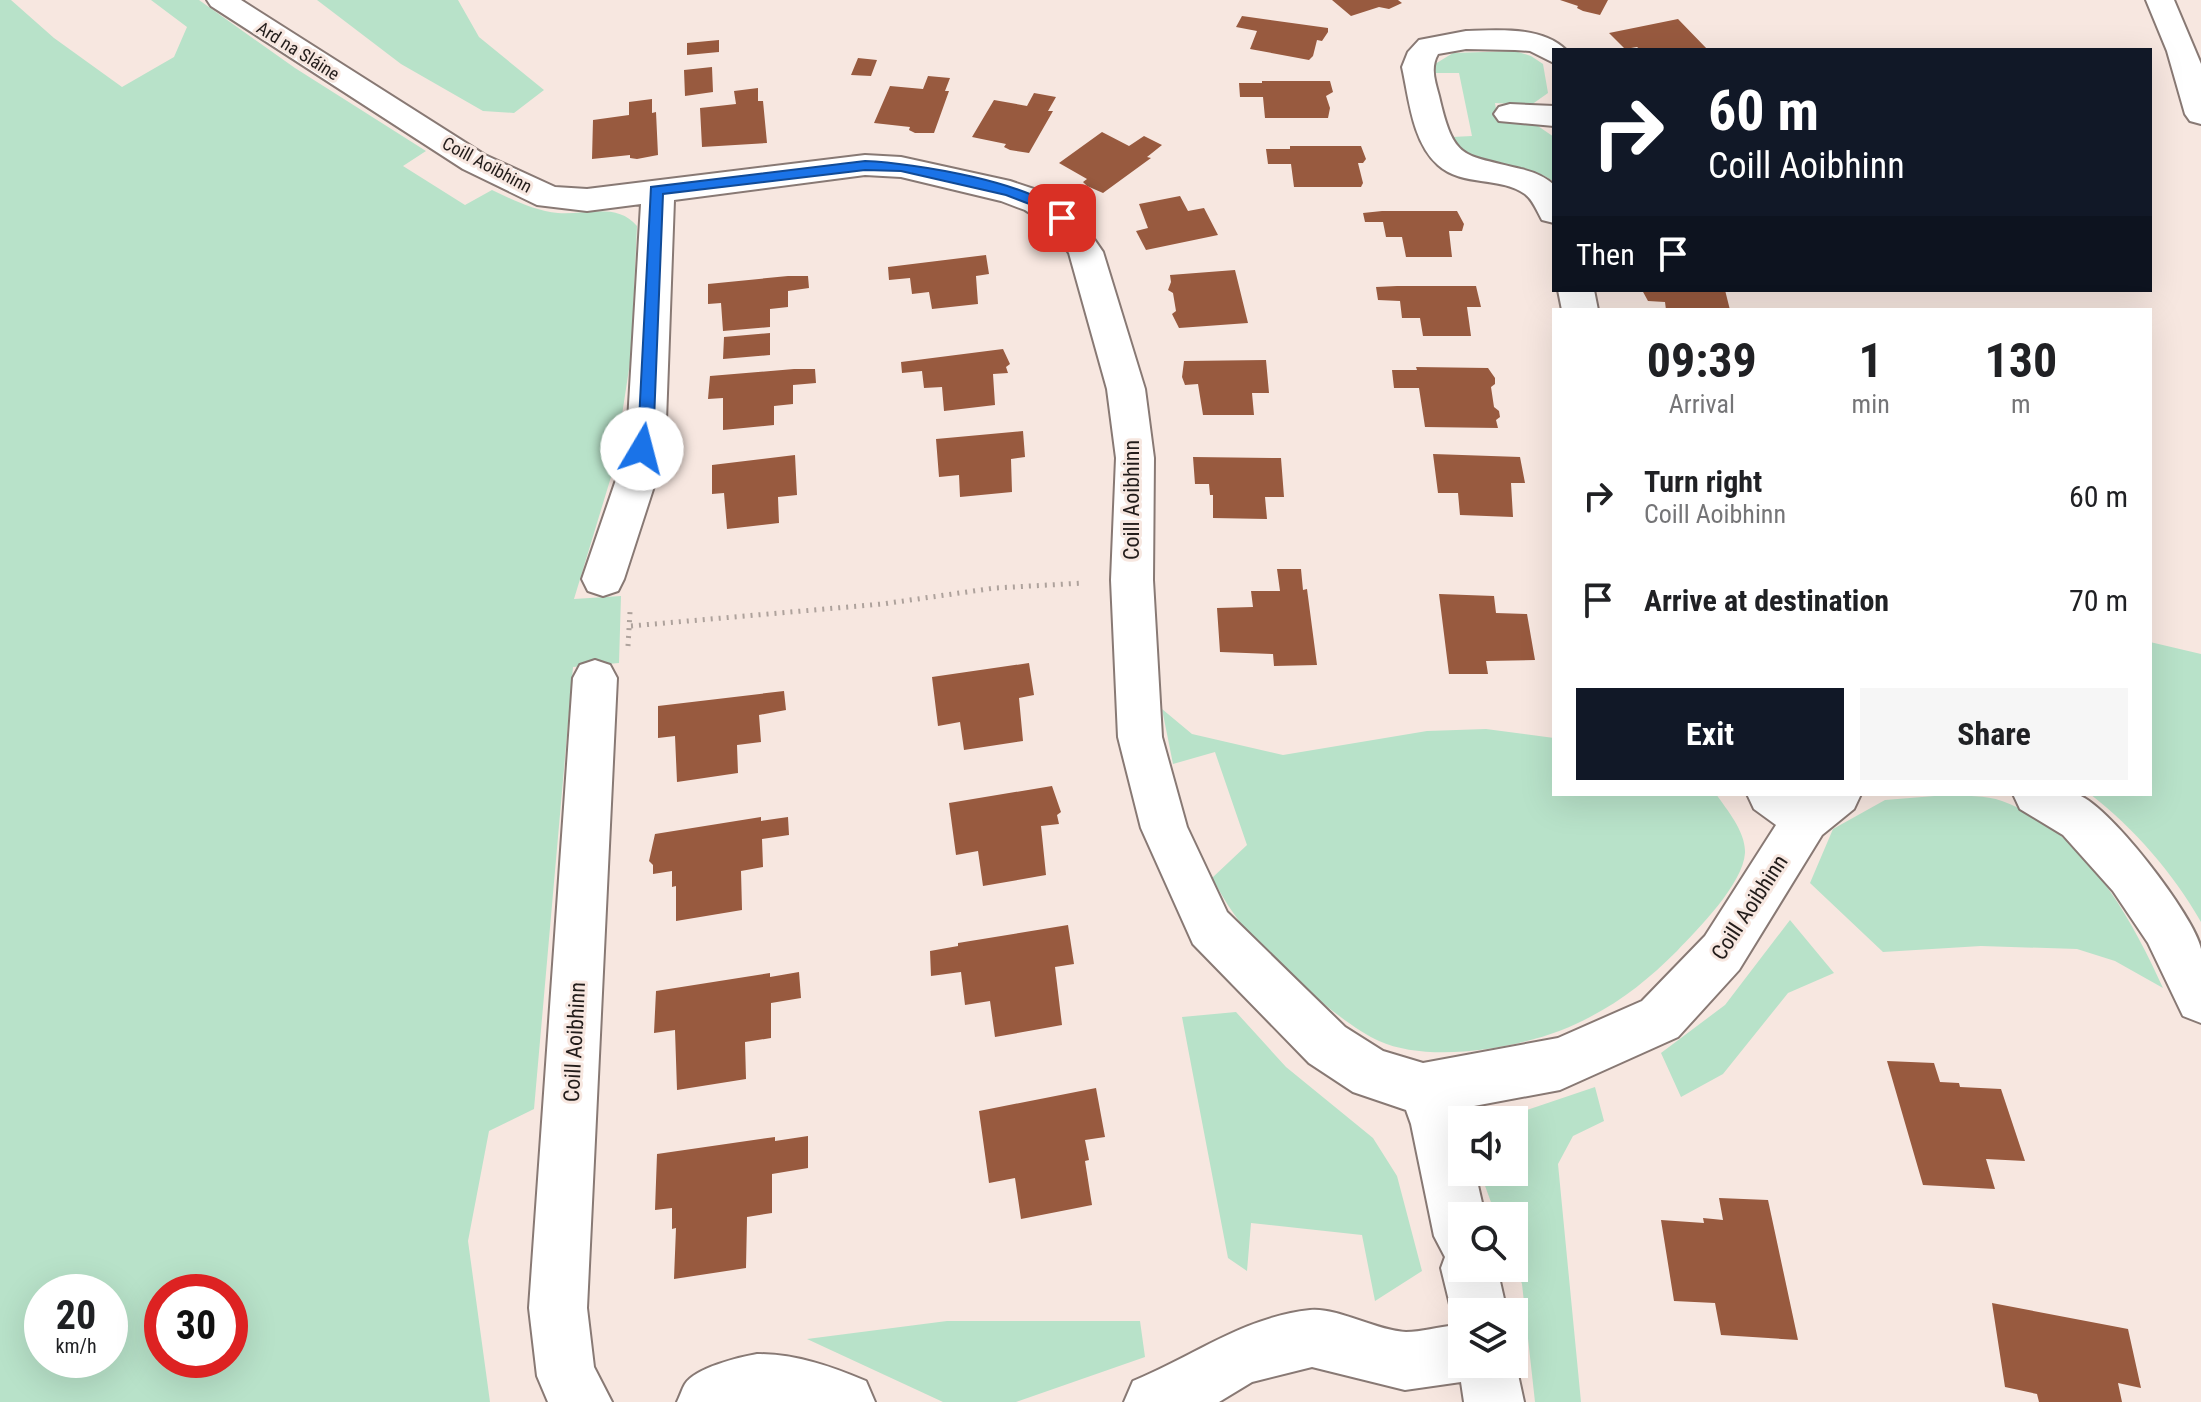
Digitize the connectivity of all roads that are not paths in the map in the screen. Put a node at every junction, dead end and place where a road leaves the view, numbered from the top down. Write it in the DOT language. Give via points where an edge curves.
graph roads {
  1 [pos="221,0"];
  2 [pos="2160,0"];
  3 [pos="1552,53"];
  4 [pos="377,100"];
  5 [pos="1510,114"];
  6 [pos="2201,114"];
  7 [pos="1552,116"];
  8 [pos="656,190"];
  9 [pos="1552,206"];
  10 [pos="603,579"];
  11 [pos="595,678"];
  12 [pos="2039,796"];
  13 [pos="1804,803"];
  14 [pos="2201,998"];
  15 [pos="1423,1089"];
  16 [pos="1455,1202"];
  17 [pos="1448,1355"];
  18 [pos="1490,1378"];
  19 [pos="582,1402"];
  20 [pos="707,1402"];
  21 [pos="845,1402"];
  22 [pos="1154,1402"];
  23 [pos="1494,1402"];
  1 -- 4 [label="street, Ard na Sláine"];
  2 -- 6 [label="street"];
  3 -- 9 [label="street" via="1515,41 1451,41 1432,45 1417,67 1438,145 1450,160 1535,185"];
  4 -- 8 [label="street, Coill Aoibhinn" via="474,162 549,197 587,200"];
  5 -- 7 [label="street"];
  8 -- 10 [label="street" via="647,421 637,477"];
  8 -- 15 [label="street, Coill Aoibhinn" via="865,165 901,167 1010,192 1062,218 1086,252 1126,389 1135,458 1132,580 1140,737 1164,828 1210,928 1327,1045 1371,1074"];
  11 -- 19 [label="street, Coill Aoibhinn" via="558,1308 566,1376"];
  12 -- 14 [label="street" via="2079,820 2130,875 2165,927"];
  13 -- 15 [label="street, Coill Aoibhinn" via="1722,953 1660,1019 1560,1064"];
  15 -- 16 [label="street" via="1438,1124"];
  17 -- 22 [label="street" via="1405,1361 1312,1338 1241,1356"];
  18 -- 23 [label="street"];
  20 -- 21 [label="street" via="724,1389 771,1382 817,1390"];
}
